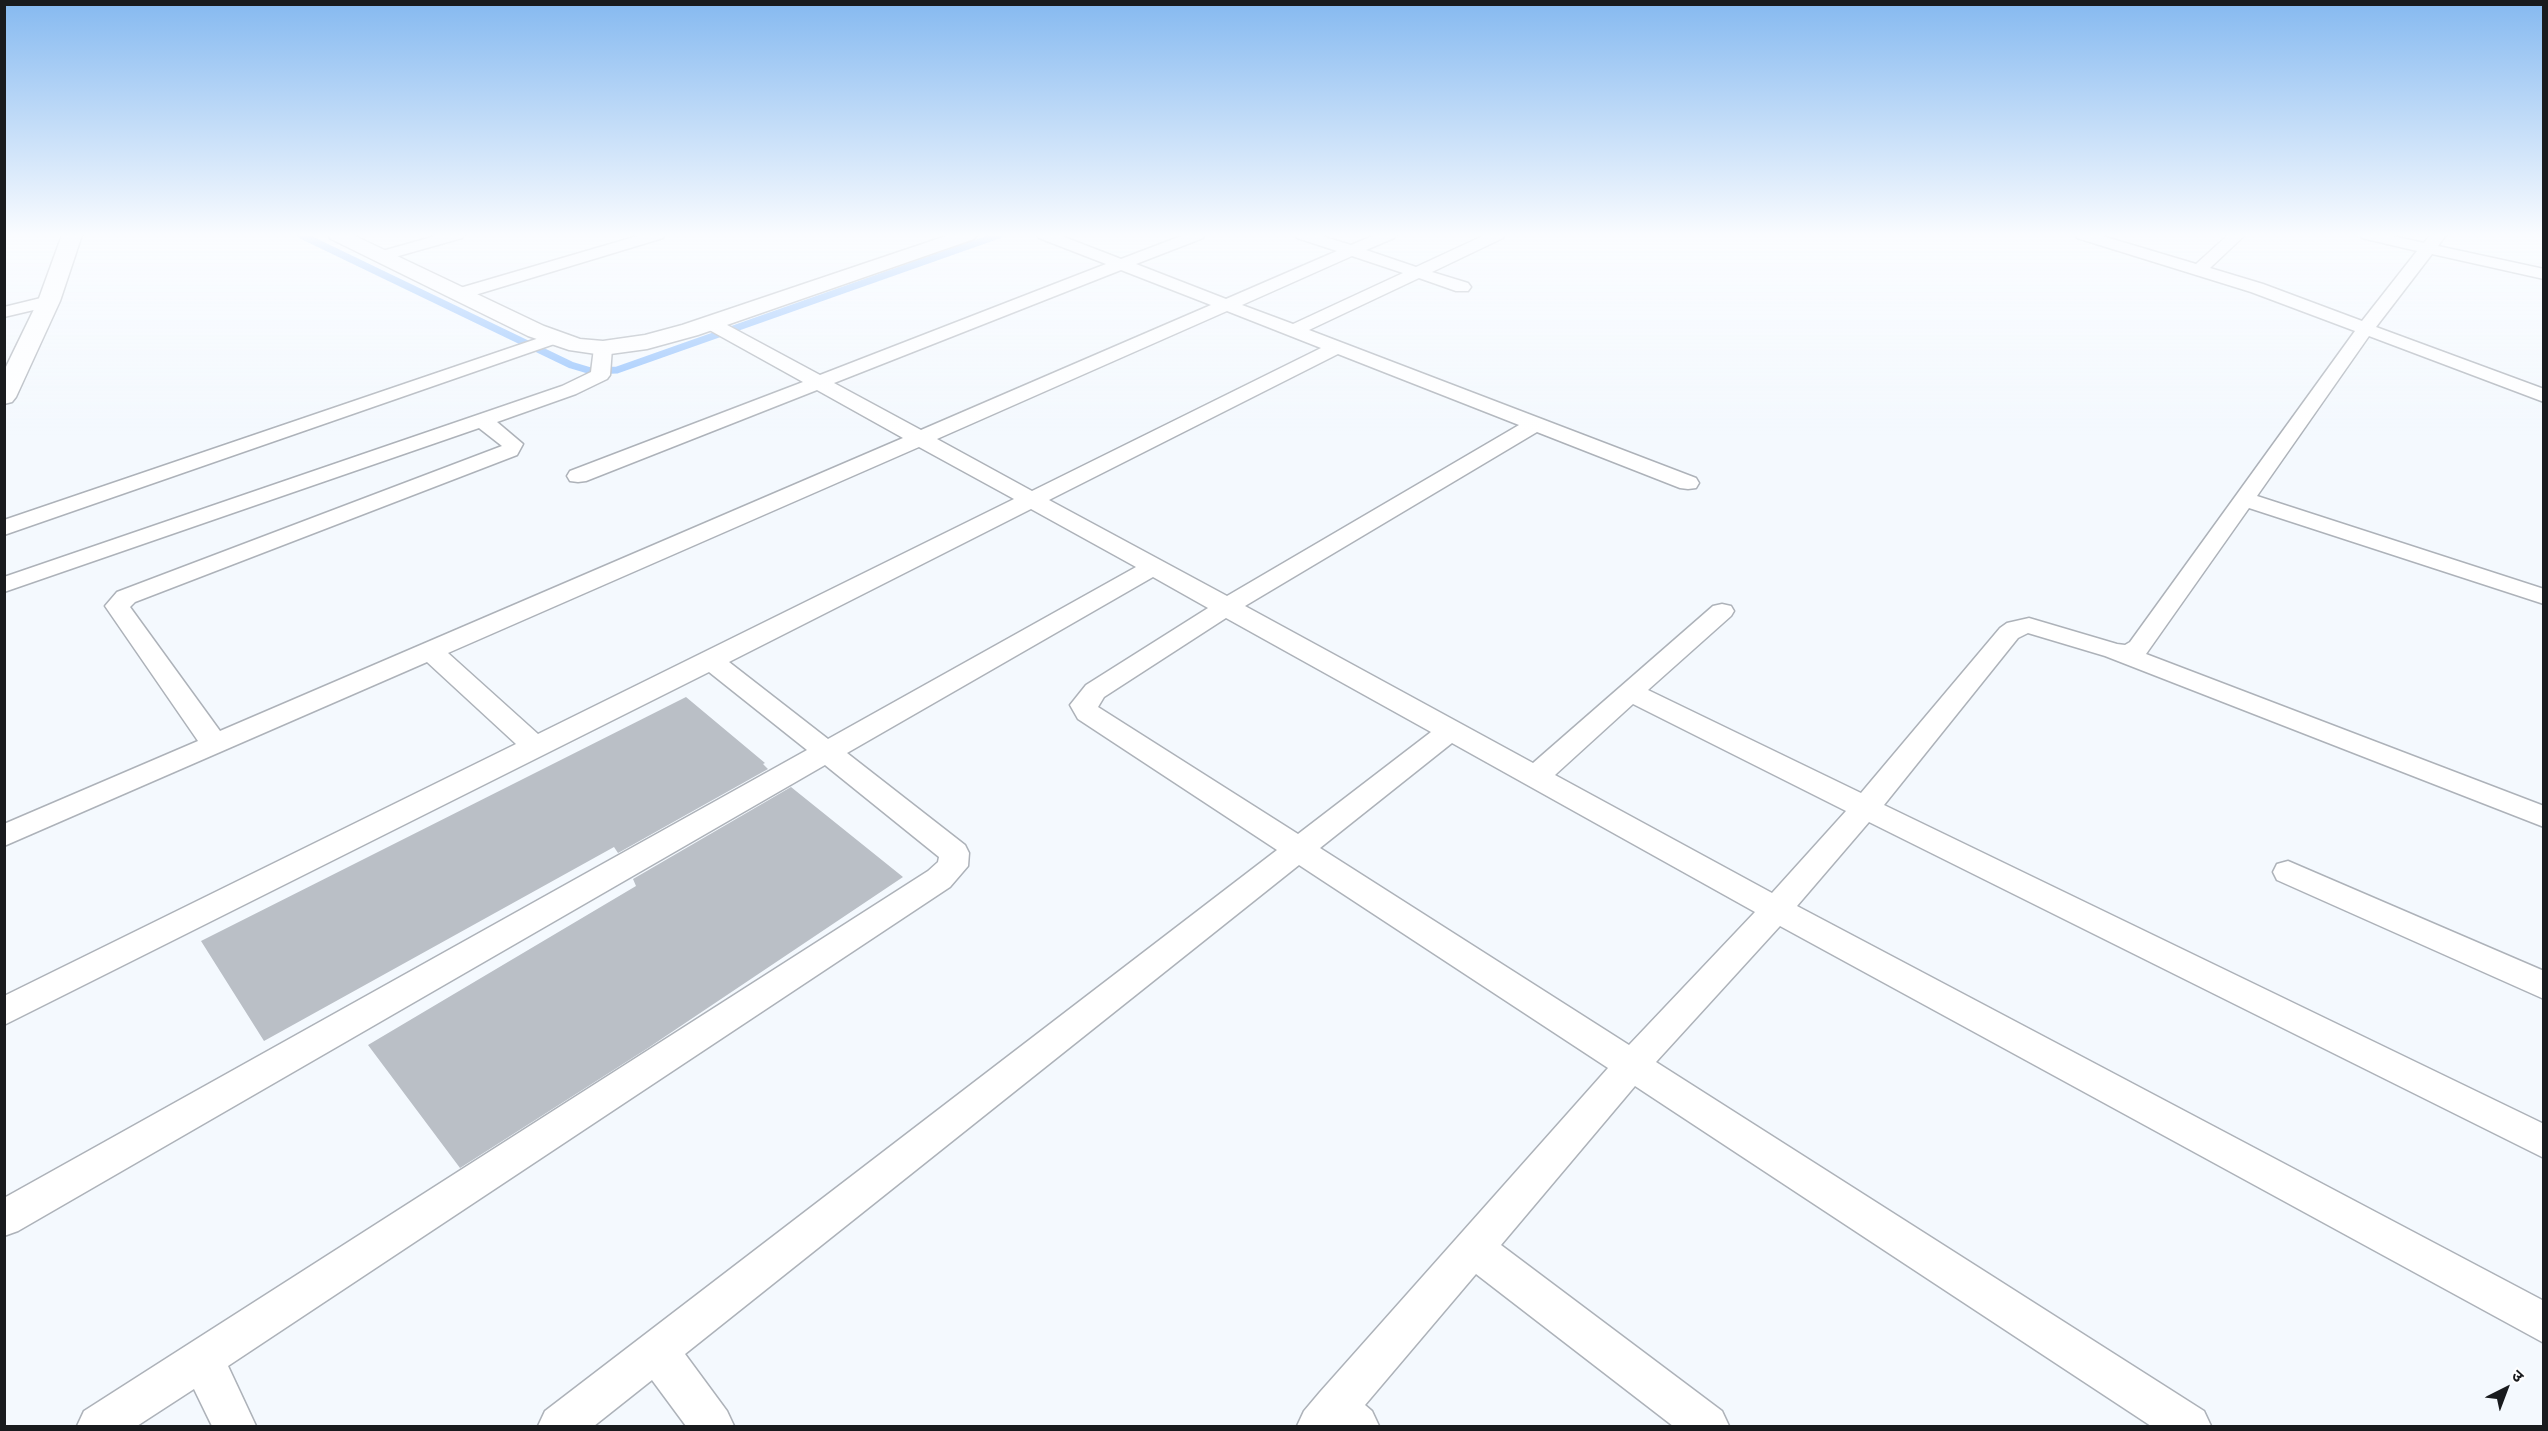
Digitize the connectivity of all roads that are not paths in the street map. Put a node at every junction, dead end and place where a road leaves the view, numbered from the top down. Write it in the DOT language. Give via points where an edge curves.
graph roads {
  1 [pos="49,301"];
  2 [pos="46,302"];
  3 [pos="476,302"];
  4 [pos="772,302"];
  5 [pos="1025,302"];
  6 [pos="1218,302"];
  7 [pos="1233,302"];
  8 [pos="1355,302"];
  9 [pos="2292,302"];
  10 [pos="2386,302"];
  11 [pos="1226,305"];
  12 [pos="4,312"];
  13 [pos="710,323"];
  14 [pos="2366,328"];
  15 [pos="1293,331"];
  16 [pos="554,338"];
  17 [pos="603,348"];
  18 [pos="1336,348"];
  19 [pos="818,383"];
  20 [pos="2544,396"];
  21 [pos="4,397"];
  22 [pos="482,420"];
  23 [pos="1535,424"];
  24 [pos="920,439"];
  25 [pos="578,476"];
  26 [pos="1688,483"];
  27 [pos="2244,499"];
  28 [pos="1032,501"];
  29 [pos="4,528"];
  30 [pos="1153,567"];
  31 [pos="4,585"];
  32 [pos="2544,597"];
  33 [pos="1226,607"];
  34 [pos="1722,611"];
  35 [pos="430,651"];
  36 [pos="2114,651"];
  37 [pos="711,660"];
  38 [pos="1630,692"];
  39 [pos="1450,730"];
  40 [pos="215,745"];
  41 [pos="536,747"];
  42 [pos="827,752"];
  43 [pos="1535,777"];
  44 [pos="1866,807"];
  45 [pos="2544,817"];
  46 [pos="4,836"];
  47 [pos="1298,850"];
  48 [pos="2288,872"];
  49 [pos="1776,909"];
  50 [pos="2544,986"];
  51 [pos="4,1012"];
  52 [pos="1631,1066"];
  53 [pos="2544,1142"];
  54 [pos="4,1218"];
  55 [pos="1474,1248"];
  56 [pos="2544,1323"];
  57 [pos="656,1351"];
  58 [pos="202,1359"];
  59 [pos="1337,1420"];
  60 [pos="99,1426"];
  61 [pos="234,1426"];
  62 [pos="560,1426"];
  63 [pos="712,1426"];
  64 [pos="1707,1426"];
  65 [pos="2189,1426"];
  1 -- 21 [label="street"];
  2 -- 12 [label="street"];
  3 -- 16 [label="street"];
  4 -- 13 [label="street"];
  5 -- 19 [label="street"];
  6 -- 11 [label="street"];
  7 -- 11 [label="street"];
  8 -- 15 [label="street"];
  9 -- 14 [label="street"];
  10 -- 14 [label="street"];
  11 -- 15 [label="street"];
  11 -- 24 [label="street"];
  13 -- 17 [label="street" via="647,342"];
  13 -- 19 [label="street"];
  14 -- 20 [label="street"];
  14 -- 27 [label="street"];
  15 -- 18 [label="street"];
  16 -- 17 [label="street"];
  16 -- 29 [label="street"];
  17 -- 22 [label="street" via="600,375 589,382"];
  18 -- 23 [label="street"];
  18 -- 28 [label="street"];
  19 -- 24 [label="street"];
  19 -- 25 [label="street"];
  22 -- 31 [label="street"];
  22 -- 40 [label="street" via="513,444 510,451 146,589 126,597 117,606"];
  23 -- 26 [label="street"];
  23 -- 33 [label="street"];
  24 -- 28 [label="street"];
  24 -- 35 [label="street"];
  27 -- 32 [label="street"];
  27 -- 36 [label="street" via="2139,647 2130,653"];
  28 -- 30 [label="street"];
  28 -- 37 [label="street"];
  30 -- 33 [label="street"];
  30 -- 42 [label="street"];
  33 -- 39 [label="street"];
  33 -- 47 [label="street" via="1095,691 1083,705 1100,722"];
  34 -- 38 [label="street"];
  35 -- 40 [label="street"];
  35 -- 41 [label="street"];
  36 -- 44 [label="street" via="2029,625 2016,628"];
  36 -- 45 [label="street"];
  37 -- 41 [label="street"];
  37 -- 42 [label="street"];
  38 -- 43 [label="street"];
  38 -- 44 [label="street"];
  39 -- 43 [label="street"];
  39 -- 47 [label="street"];
  40 -- 46 [label="street"];
  41 -- 51 [label="street"];
  42 -- 54 [label="street"];
  42 -- 58 [label="street" via="954,853 953,866 929,886"];
  43 -- 49 [label="street"];
  44 -- 49 [label="street"];
  44 -- 53 [label="street"];
  47 -- 52 [label="street"];
  47 -- 57 [label="street"];
  48 -- 50 [label="street"];
  49 -- 52 [label="street"];
  49 -- 56 [label="street"];
  52 -- 55 [label="street"];
  52 -- 65 [label="street"];
  55 -- 59 [label="street"];
  55 -- 64 [label="street"];
  57 -- 62 [label="street"];
  57 -- 63 [label="street"];
  58 -- 60 [label="street"];
  58 -- 61 [label="street"];
}
